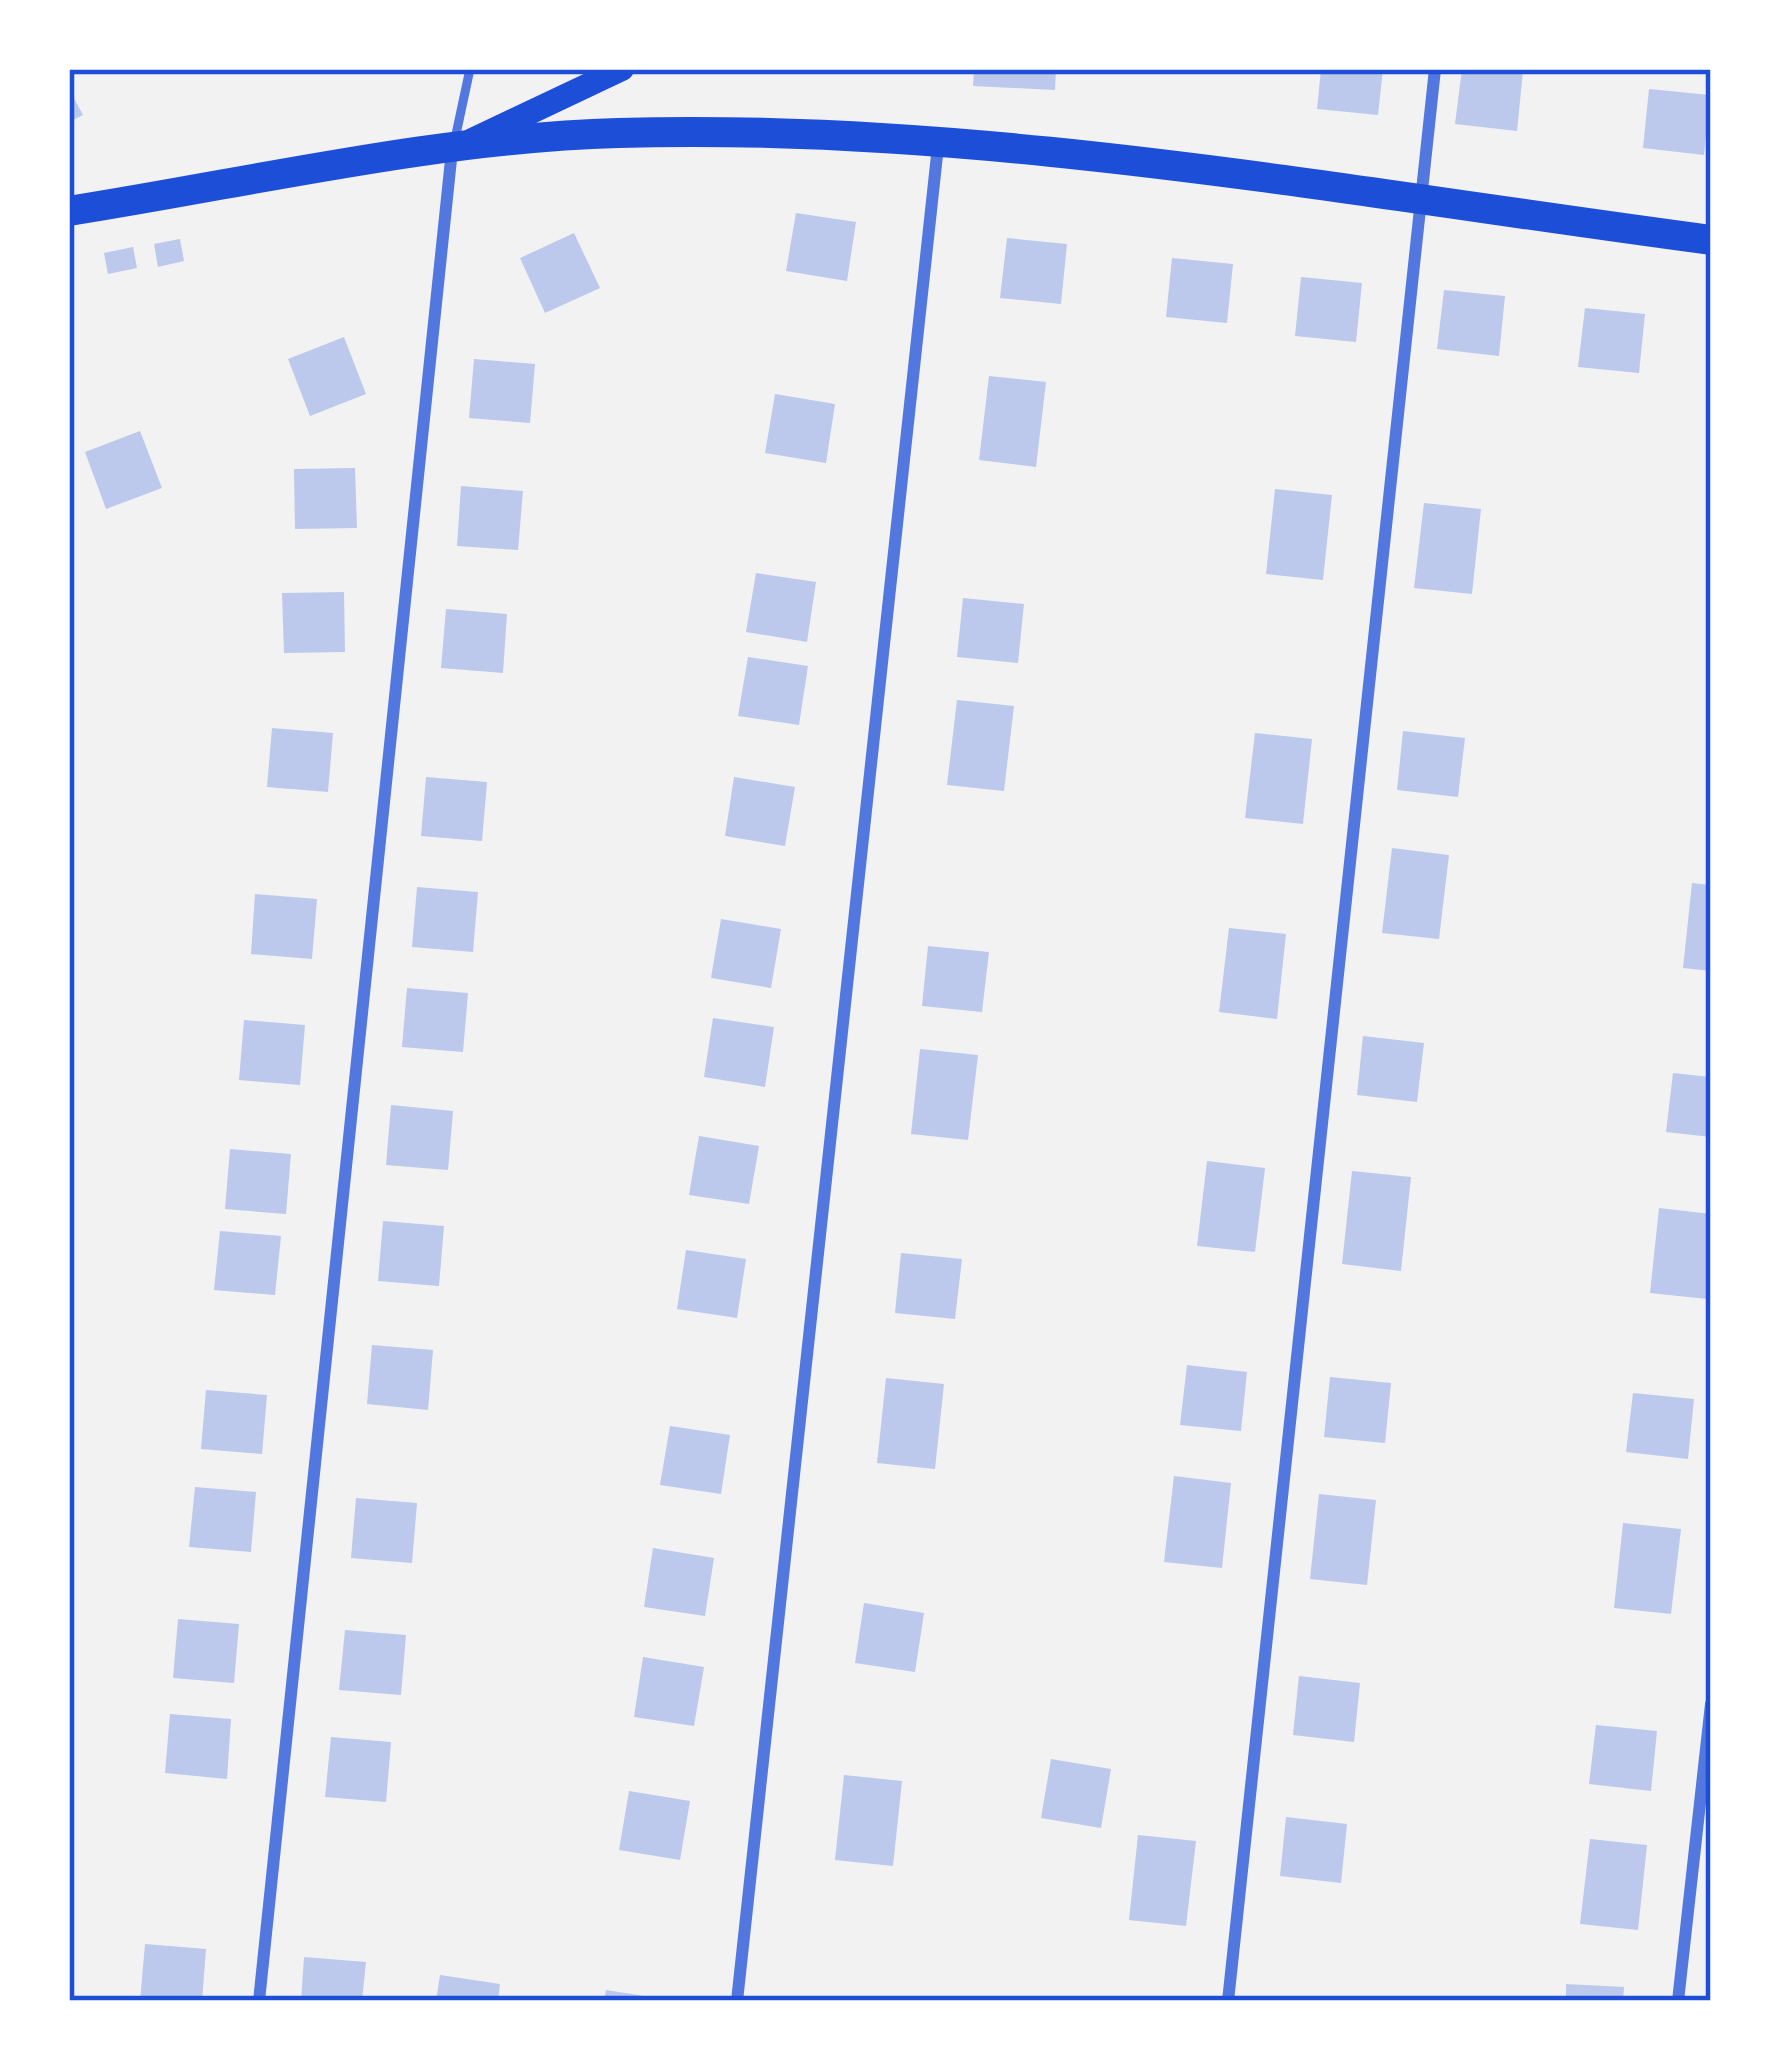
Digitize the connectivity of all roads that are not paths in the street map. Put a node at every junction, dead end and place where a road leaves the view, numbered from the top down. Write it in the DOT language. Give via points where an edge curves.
graph roads {
  1 [pos="470,69"];
  2 [pos="620,69"];
  3 [pos="1435,69"];
  4 [pos="938,139"];
  5 [pos="452,150"];
  6 [pos="1424,202"];
  7 [pos="69,211"];
  8 [pos="1711,240"];
  9 [pos="1711,1704"];
  10 [pos="259,2001"];
  11 [pos="737,2001"];
  12 [pos="1228,2001"];
  13 [pos="1678,2001"];
  1 -- 5 [label="lane"];
  2 -- 5 [label="main road"];
  3 -- 6 [label="street"];
  4 -- 5 [label="main road" via="616,133"];
  4 -- 6 [label="main road"];
  4 -- 11 [label="street"];
  5 -- 7 [label="main road"];
  5 -- 10 [label="street"];
  6 -- 8 [label="main road"];
  6 -- 12 [label="street"];
  9 -- 13 [label="street"];
}
